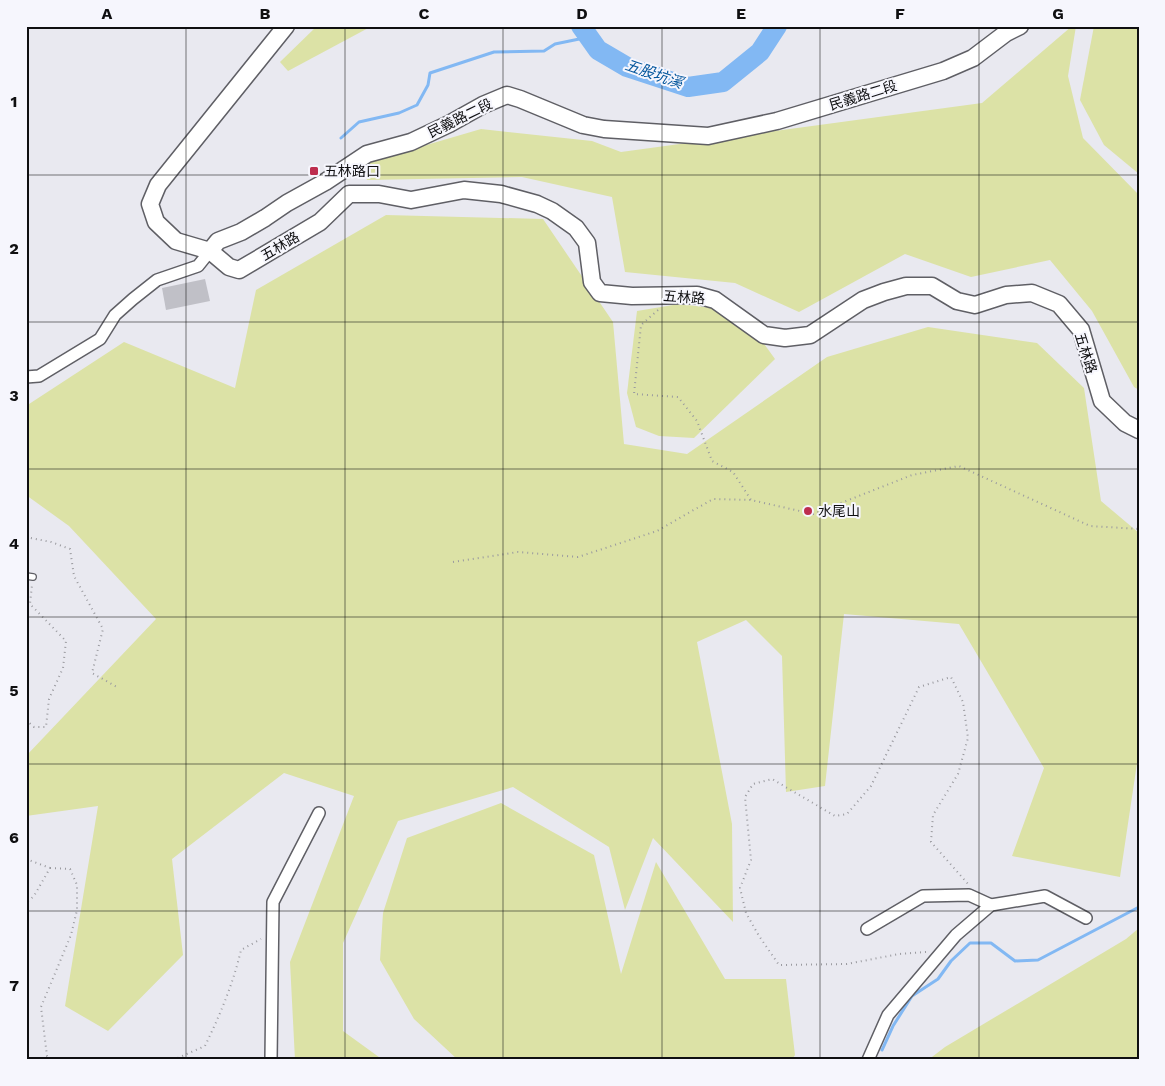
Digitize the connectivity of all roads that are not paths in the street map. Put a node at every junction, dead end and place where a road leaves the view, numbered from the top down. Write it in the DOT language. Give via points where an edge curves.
graph roads {
  1 [pos="286,26"];
  2 [pos="1020,26"];
  3 [pos="210,251"];
  4 [pos="26,376"];
  5 [pos="1139,430"];
  6 [pos="26,576"];
  7 [pos="33,577"];
  8 [pos="319,813"];
  9 [pos="991,905"];
  10 [pos="1086,918"];
  11 [pos="867,929"];
  12 [pos="271,1060"];
  13 [pos="868,1060"];
  1 -- 3 [label="main road" via="158,185 150,204 156,222 176,241"];
  2 -- 3 [label="main road, 民義路二段" via="972,58 943,71 777,121 708,136 597,128 507,95 411,142 367,154 241,232 218,241"];
  3 -- 4 [label="street" via="198,266 157,280 133,298 115,315 100,339 39,376"];
  3 -- 5 [label="main road, 五林路" via="229,267 239,270 320,222 349,194 379,194 410,200 464,190 501,194 537,204 576,228 587,243 592,282 600,293 697,295 715,300 764,335 785,338 810,335 863,300 906,286 932,286 957,301 975,305 1006,295 1032,294 1059,304 1080,330 1102,401 1125,424"];
  6 -- 7 [label="lane"];
  8 -- 12 [label="street" via="274,902"];
  9 -- 10 [label="street" via="1045,896"];
  9 -- 11 [label="street" via="969,895 922,896"];
  9 -- 13 [label="street" via="956,936 888,1015"];
}
